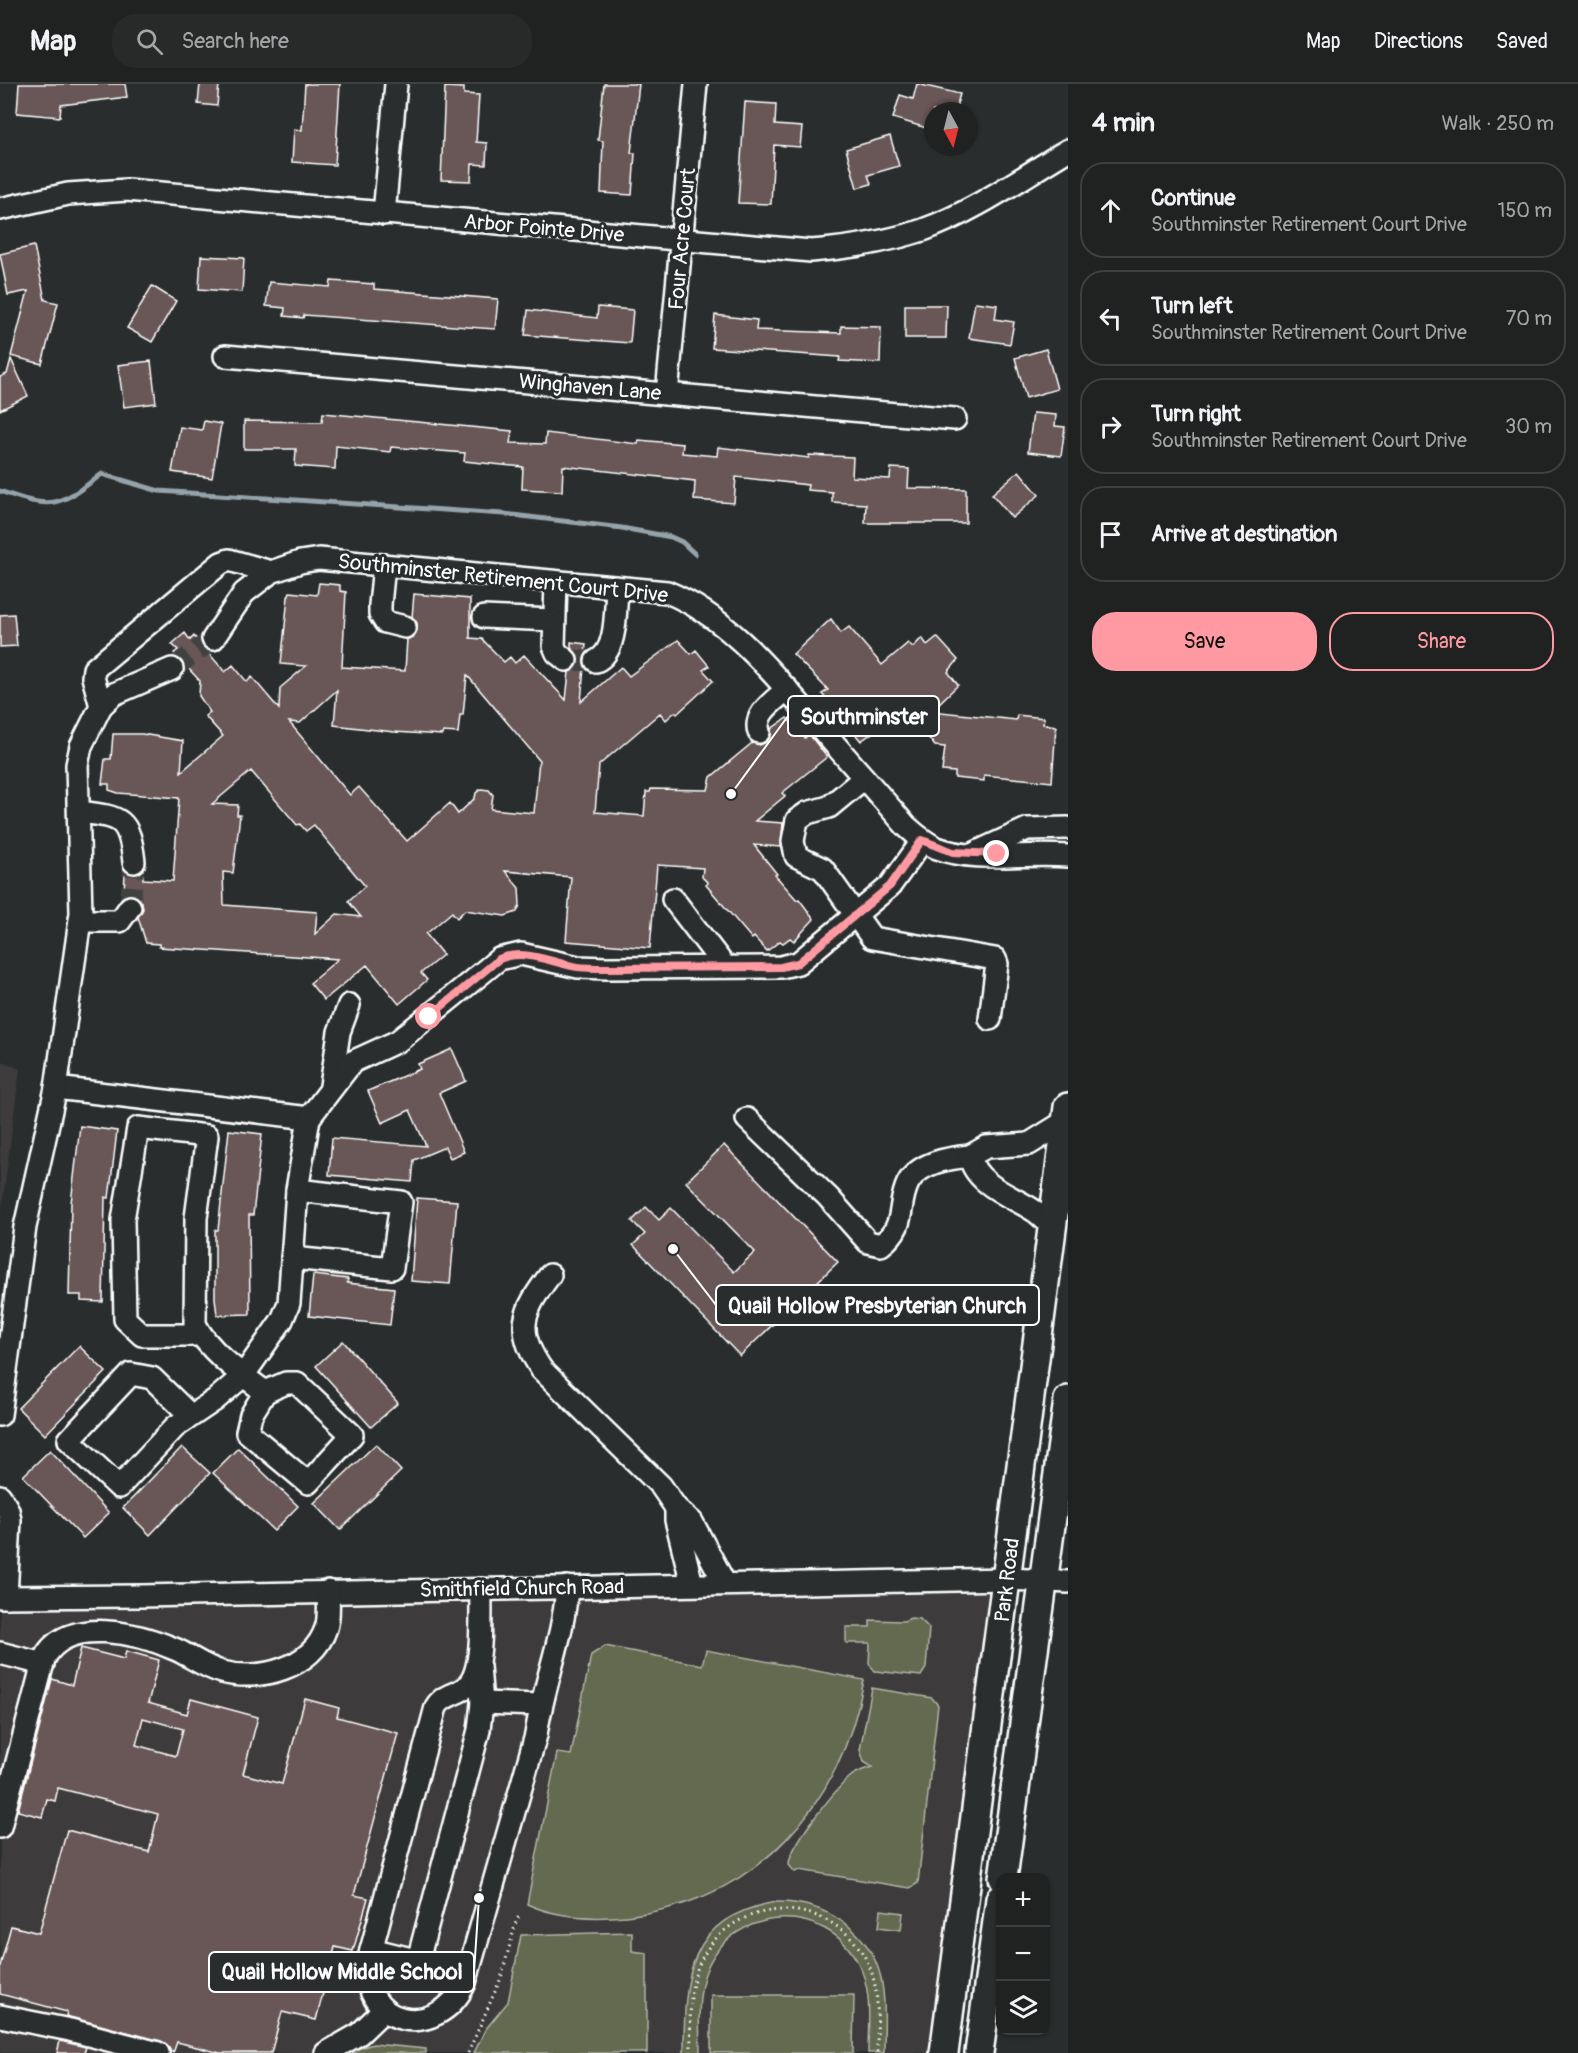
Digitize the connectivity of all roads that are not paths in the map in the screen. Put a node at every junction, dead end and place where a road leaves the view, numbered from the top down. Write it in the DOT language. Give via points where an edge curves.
graph roads {
  1 [pos="396,84"];
  2 [pos="696,84"];
  3 [pos="1068,150"];
  4 [pos="0,209"];
  5 [pos="384,214"];
  6 [pos="682,240"];
  7 [pos="225,356"];
  8 [pos="667,394"];
  9 [pos="955,419"];
  10 [pos="384,565"];
  11 [pos="271,572"];
  12 [pos="556,582"];
  13 [pos="618,588"];
  14 [pos="484,617"];
  15 [pos="553,620"];
  16 [pos="405,627"];
  17 [pos="213,639"];
  18 [pos="566,660"];
  19 [pos="596,661"];
  20 [pos="172,669"];
  21 [pos="787,689"];
  22 [pos="100,706"];
  23 [pos="759,732"];
  24 [pos="864,778"];
  25 [pos="79,812"];
  26 [pos="1068,828"];
  27 [pos="922,840"];
  28 [pos="971,855"];
  29 [pos="1068,856"];
  30 [pos="134,862"];
  31 [pos="673,899"];
  32 [pos="130,907"];
  33 [pos="855,916"];
  34 [pos="80,921"];
  35 [pos="725,967"];
  36 [pos="349,1005"];
  37 [pos="990,1019"];
  38 [pos="56,1088"];
  39 [pos="330,1089"];
  40 [pos="1067,1114"];
  41 [pos="309,1118"];
  42 [pos="747,1119"];
  43 [pos="970,1156"];
  44 [pos="297,1190"];
  45 [pos="1052,1225"];
  46 [pos="292,1258"];
  47 [pos="550,1275"];
  48 [pos="200,1335"];
  49 [pos="243,1376"];
  50 [pos="265,1392"];
  51 [pos="1068,1400"];
  52 [pos="0,1415"];
  53 [pos="190,1416"];
  54 [pos="0,1496"];
  55 [pos="676,1508"];
  56 [pos="1008,1579"];
  57 [pos="1056,1581"];
  58 [pos="692,1584"];
  59 [pos="725,1584"];
  60 [pos="567,1587"];
  61 [pos="481,1589"];
  62 [pos="328,1592"];
  63 [pos="3,1597"];
  64 [pos="0,1653"];
  65 [pos="478,1660"];
  66 [pos="43,1664"];
  67 [pos="482,1703"];
  68 [pos="541,1705"];
  69 [pos="0,1827"];
  70 [pos="1004,1873"];
  71 [pos="996,1927"];
  72 [pos="372,1949"];
  73 [pos="418,1960"];
  74 [pos="468,1973"];
  75 [pos="384,2010"];
  76 [pos="0,2016"];
  77 [pos="159,2053"];
  78 [pos="326,2053"];
  79 [pos="944,2053"];
  80 [pos="979,2053"];
  1 -- 5 [label="street"];
  2 -- 6 [label="street, Four Acre Court"];
  3 -- 6 [label="street, Arbor Pointe Drive" via="958,214 886,241 811,250"];
  4 -- 5 [label="street, Arbor Pointe Drive" via="68,194 117,190"];
  5 -- 6 [label="street, Arbor Pointe Drive"];
  6 -- 8 [label="street, Four Acre Court"];
  7 -- 8 [label="street, Winghaven Lane"];
  8 -- 9 [label="street, Winghaven Lane"];
  10 -- 11 [label="street, Southminster Retirement Court Drive" via="319,559"];
  10 -- 12 [label="street, Southminster Retirement Court Drive"];
  10 -- 16 [label="street" via="380,614 385,622"];
  11 -- 17 [label="street, Southminster Retirement Court Drive" via="244,593"];
  11 -- 22 [label="street" via="229,560 221,563 94,669"];
  12 -- 13 [label="street, Southminster Retirement Court Drive"];
  12 -- 15 [label="street"];
  13 -- 19 [label="street" via="610,644"];
  13 -- 21 [label="street, Southminster Retirement Court Drive" via="667,592 691,602 712,616"];
  14 -- 15 [label="street"];
  15 -- 18 [label="street" via="554,646"];
  20 -- 22 [label="street" via="114,694"];
  21 -- 23 [label="street" via="758,716"];
  21 -- 24 [label="street, Southminster Retirement Court Drive"];
  22 -- 25 [label="street" via="81,746 77,765"];
  24 -- 27 [label="street, Southminster Retirement Court Drive"];
  24 -- 33 [label="street" via="829,807 797,820 793,841 796,856 823,869"];
  25 -- 30 [label="street" via="103,815 125,824 131,835"];
  25 -- 34 [label="street"];
  26 -- 28 [label="street" via="1027,829"];
  27 -- 28 [label="street, Southminster Retirement Court Drive"];
  27 -- 33 [label="street" via="890,886"];
  28 -- 29 [label="street, Southminster Retirement Court Drive"];
  31 -- 35 [label="street"];
  32 -- 34 [label="street" via="120,921"];
  33 -- 35 [label="street" via="798,963 781,967"];
  33 -- 37 [label="street" via="872,938 995,959"];
  34 -- 38 [label="street"];
  35 -- 39 [label="street" via="578,967 511,954 499,959 398,1041 352,1062"];
  36 -- 39 [label="street" via="339,1032"];
  38 -- 41 [label="street"];
  38 -- 52 [label="street" via="25,1227"];
  39 -- 41 [label="street"];
  40 -- 43 [label="street" via="1029,1144 986,1147"];
  40 -- 45 [label="main road, Park Road"];
  41 -- 44 [label="street"];
  42 -- 43 [label="street" via="828,1197 868,1242 881,1245 899,1227 909,1182 944,1159"];
  43 -- 45 [label="street" via="971,1165 990,1184"];
  44 -- 46 [label="street"];
  44 -- 46 [label="street" via="401,1202 392,1268"];
  45 -- 56 [label="main road, Park Road"];
  46 -- 49 [label="street" via="289,1303 282,1320"];
  47 -- 55 [label="street" via="529,1303 524,1329 531,1355 661,1486"];
  48 -- 48 [label="street" via="195,1324 196,1218 207,1136 138,1128 123,1220 125,1319 142,1335"];
  48 -- 49 [label="street"];
  49 -- 50 [label="street"];
  49 -- 53 [label="street"];
  50 -- 50 [label="street" via="251,1415 247,1432 308,1483 352,1435 297,1383"];
  51 -- 57 [label="main road, Park Road"];
  53 -- 53 [label="street" via="152,1378 131,1374 69,1440 119,1487"];
  54 -- 63 [label="street" via="10,1521"];
  55 -- 58 [label="street"];
  55 -- 59 [label="street" via="692,1522"];
  56 -- 57 [label="street, Smithfield Church Road"];
  56 -- 59 [label="street, Smithfield Church Road"];
  56 -- 79 [label="main road, Park Road"];
  57 -- 70 [label="main road, Park Road"];
  58 -- 59 [label="street, Smithfield Church Road"];
  58 -- 60 [label="street, Smithfield Church Road"];
  60 -- 61 [label="street, Smithfield Church Road"];
  60 -- 68 [label="street"];
  61 -- 62 [label="street, Smithfield Church Road"];
  61 -- 65 [label="street"];
  62 -- 63 [label="street, Smithfield Church Road"];
  62 -- 66 [label="street" via="327,1625 318,1644 302,1659 270,1673 244,1676 220,1672 160,1643 106,1632 81,1633 63,1639 49,1650"];
  64 -- 66 [label="street"];
  65 -- 67 [label="street"];
  65 -- 72 [label="street" via="470,1683 436,1707"];
  66 -- 69 [label="street"];
  67 -- 68 [label="street"];
  67 -- 73 [label="street" via="477,1742"];
  68 -- 74 [label="street" via="536,1735"];
  71 -- 80 [label="main road"];
  72 -- 73 [label="street"];
  72 -- 75 [label="street" via="367,1970 369,1983"];
  73 -- 74 [label="street"];
  74 -- 75 [label="street" via="456,1998 437,2015 406,2020"];
  75 -- 78 [label="street" via="359,2034"];
  76 -- 77 [label="street"];
}
